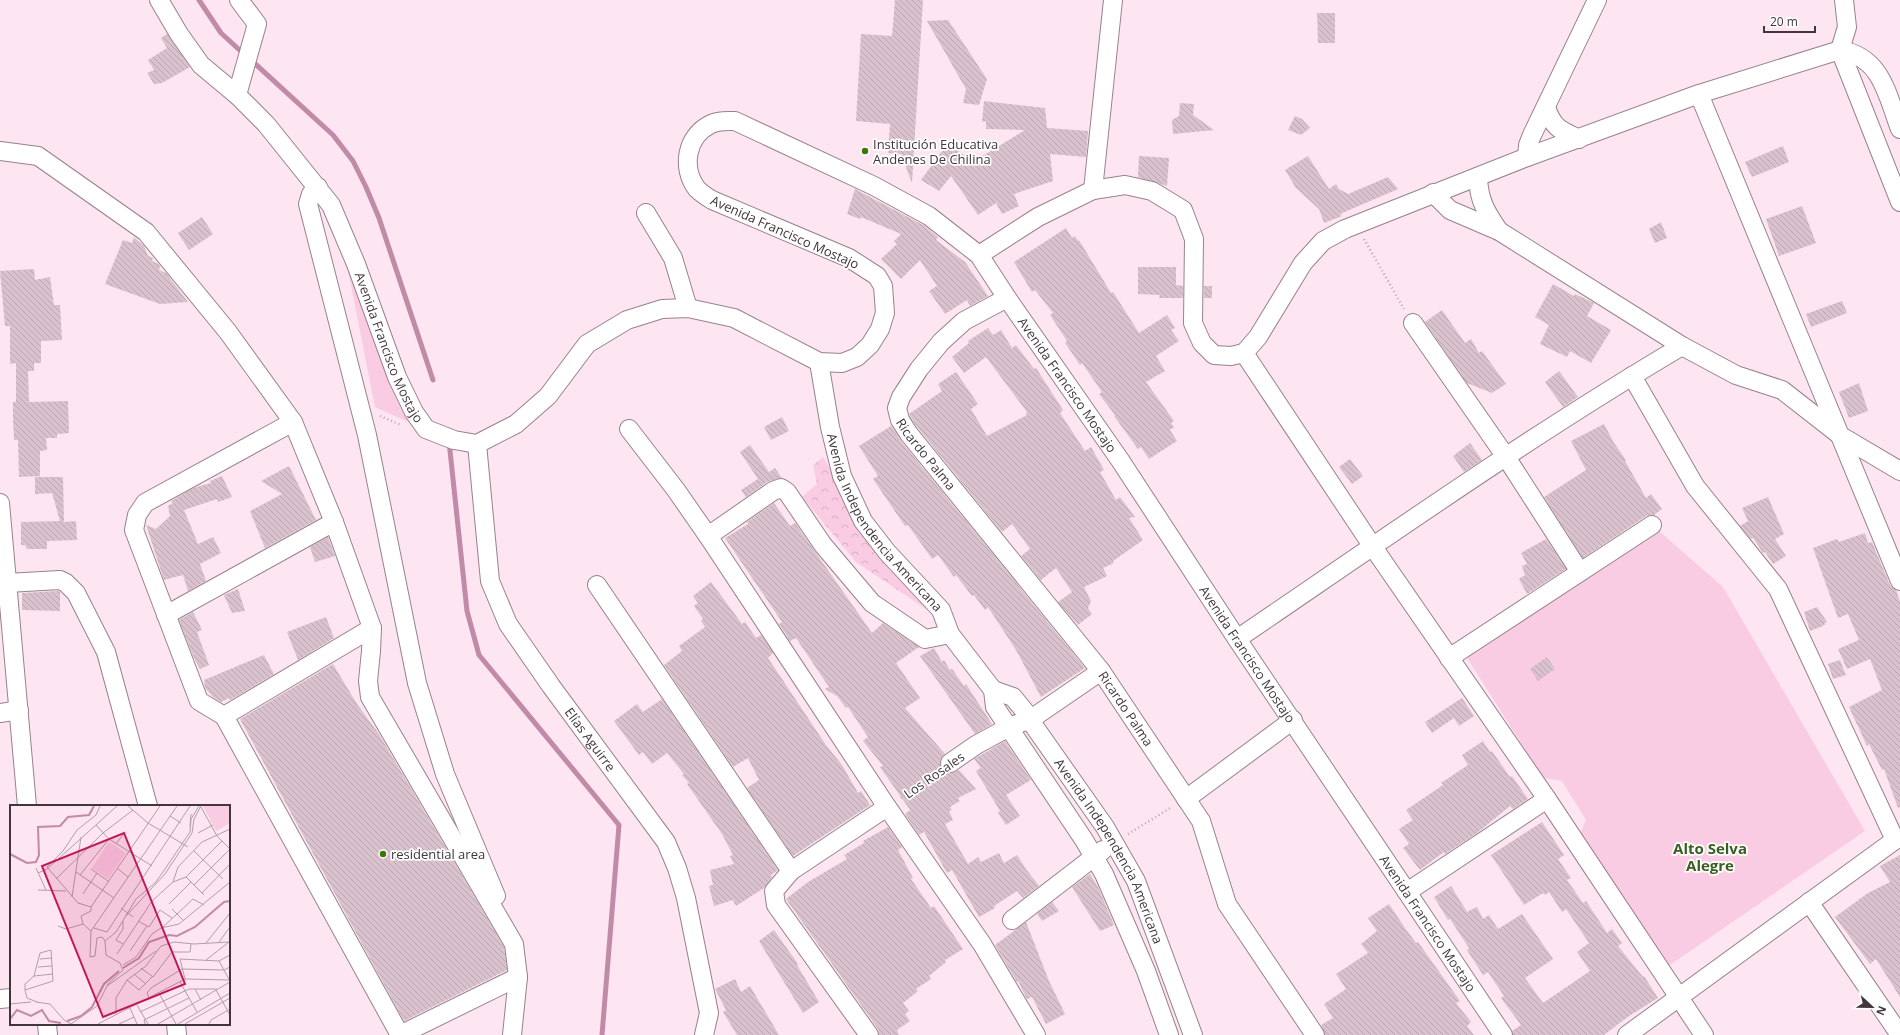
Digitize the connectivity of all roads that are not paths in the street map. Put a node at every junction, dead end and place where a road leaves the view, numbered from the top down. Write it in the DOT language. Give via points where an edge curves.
graph roads {
  1 [pos="159,0"];
  2 [pos="240,0"];
  3 [pos="1113,0"];
  4 [pos="1597,0"];
  5 [pos="1844,0"];
  6 [pos="1840,50"];
  7 [pos="240,87"];
  8 [pos="1699,94"];
  9 [pos="1546,108"];
  10 [pos="1900,129"];
  11 [pos="1579,139"];
  12 [pos="0,151"];
  13 [pos="1527,157"];
  14 [pos="1478,178"];
  15 [pos="318,187"];
  16 [pos="1093,190"];
  17 [pos="1433,193"];
  18 [pos="1900,202"];
  19 [pos="646,213"];
  20 [pos="1499,231"];
  21 [pos="979,255"];
  22 [pos="1007,298"];
  23 [pos="688,308"];
  24 [pos="1413,323"];
  25 [pos="1682,346"];
  26 [pos="1244,353"];
  27 [pos="819,362"];
  28 [pos="1632,376"];
  29 [pos="293,422"];
  30 [pos="629,429"];
  31 [pos="1841,436"];
  32 [pos="477,444"];
  33 [pos="1506,457"];
  34 [pos="1900,471"];
  35 [pos="0,503"];
  36 [pos="334,522"];
  37 [pos="1652,525"];
  38 [pos="708,536"];
  39 [pos="1372,547"];
  40 [pos="1580,572"];
  41 [pos="1900,581"];
  42 [pos="7,583"];
  43 [pos="597,585"];
  44 [pos="166,615"];
  45 [pos="372,628"];
  46 [pos="950,634"];
  47 [pos="1237,639"];
  48 [pos="1449,658"];
  49 [pos="1101,671"];
  50 [pos="993,690"];
  51 [pos="19,710"];
  52 [pos="0,712"];
  53 [pos="224,716"];
  54 [pos="1031,719"];
  55 [pos="1293,720"];
  56 [pos="1009,727"];
  57 [pos="950,764"];
  58 [pos="1186,799"];
  59 [pos="1547,799"];
  60 [pos="27,805"];
  61 [pos="148,805"];
  62 [pos="887,807"];
  63 [pos="1898,839"];
  64 [pos="1114,842"];
  65 [pos="1093,856"];
  66 [pos="790,871"];
  67 [pos="1408,892"];
  68 [pos="1809,902"];
  69 [pos="1012,920"];
  70 [pos="514,944"];
  71 [pos="518,977"];
  72 [pos="1679,997"];
  73 [pos="10,998"];
  74 [pos="0,999"];
  75 [pos="710,1013"];
  76 [pos="47,1025"];
  77 [pos="176,1025"];
  78 [pos="48,1035"];
  79 [pos="177,1035"];
  80 [pos="400,1035"];
  81 [pos="512,1035"];
  82 [pos="704,1035"];
  83 [pos="715,1035"];
  84 [pos="869,1035"];
  85 [pos="1036,1035"];
  86 [pos="1170,1035"];
  87 [pos="1193,1035"];
  88 [pos="1315,1035"];
  89 [pos="1503,1035"];
  90 [pos="1627,1035"];
  91 [pos="1704,1035"];
  92 [pos="1900,1035"];
  1 -- 7 [label="street, Avenida Francisco Mostajo" via="201,65"];
  2 -- 7 [label="street" via="257,24"];
  3 -- 16 [label="street"];
  4 -- 9 [label="street"];
  5 -- 6 [label="street" via="1848,27"];
  6 -- 8 [label="street"];
  6 -- 10 [label="street" via="1862,56 1880,76"];
  6 -- 18 [label="street"];
  7 -- 15 [label="street, Avenida Francisco Mostajo" via="266,124"];
  8 -- 11 [label="street"];
  8 -- 31 [label="street"];
  9 -- 11 [label="street" via="1555,127"];
  9 -- 13 [label="street" via="1528,145"];
  11 -- 13 [label="street"];
  12 -- 29 [label="street" via="38,156 146,232 228,332"];
  13 -- 14 [label="street"];
  14 -- 17 [label="street"];
  14 -- 20 [label="street" via="1478,192 1483,207"];
  15 -- 32 [label="street, Avenida Francisco Mostajo" via="331,205 345,235 396,377 414,412 423,424 454,440"];
  15 -- 70 [label="street" via="311,194 308,204 367,435 417,683 445,774"];
  16 -- 21 [label="street" via="1038,217"];
  16 -- 26 [label="street" via="1125,185 1152,191 1183,210 1194,239 1193,323 1202,343 1214,355 1231,356"];
  17 -- 20 [label="street" via="1450,210"];
  17 -- 26 [label="street" via="1323,241 1303,263 1258,337"];
  19 -- 23 [label="street" via="673,258"];
  20 -- 25 [label="street"];
  21 -- 22 [label="street, Avenida Francisco Mostajo"];
  21 -- 27 [label="street, Avenida Francisco Mostajo" via="929,216 874,186 735,120 711,124 696,137 688,153 687,166 698,190 712,200 849,258 877,276 883,286 885,313 880,329 870,346 857,357 842,363"];
  22 -- 47 [label="street, Avenida Francisco Mostajo" via="1120,460"];
  22 -- 49 [label="street, Ricardo Palma" via="964,321 941,342 919,369 902,397 897,408 900,420"];
  23 -- 27 [label="street, Avenida Francisco Mostajo" via="734,318"];
  23 -- 32 [label="street, Avenida Francisco Mostajo" via="662,309 627,320 587,344 548,396 516,424"];
  24 -- 33 [label="street"];
  25 -- 28 [label="street"];
  25 -- 31 [label="street" via="1736,375 1782,390"];
  26 -- 39 [label="street"];
  27 -- 46 [label="street, Avenida Independencia Americana" via="830,427 842,476 863,521 887,552 941,610"];
  28 -- 33 [label="street"];
  28 -- 63 [label="street" via="1695,486 1778,589"];
  29 -- 36 [label="street"];
  29 -- 44 [label="street" via="145,503 137,515 134,530"];
  30 -- 38 [label="street"];
  31 -- 34 [label="street"];
  31 -- 41 [label="street"];
  32 -- 75 [label="street, Elías Aguirre" via="490,581 508,624 666,842 686,898"];
  33 -- 39 [label="street"];
  33 -- 40 [label="street"];
  35 -- 42 [label="street"];
  36 -- 44 [label="street"];
  36 -- 45 [label="street"];
  37 -- 40 [label="street"];
  38 -- 46 [label="street" via="781,488 787,492 823,545 872,603 925,639"];
  38 -- 62 [label="street"];
  39 -- 47 [label="street"];
  39 -- 48 [label="street"];
  40 -- 48 [label="street"];
  42 -- 51 [label="street"];
  42 -- 61 [label="street" via="60,580 76,592 106,652"];
  43 -- 66 [label="street"];
  44 -- 53 [label="street" via="199,701"];
  45 -- 53 [label="street"];
  45 -- 70 [label="street" via="368,681 370,697"];
  46 -- 50 [label="street, Avenida Independencia Americana"];
  47 -- 55 [label="street, Avenida Francisco Mostajo"];
  48 -- 59 [label="street"];
  49 -- 54 [label="street, Los Rosales"];
  49 -- 58 [label="street, Ricardo Palma"];
  50 -- 54 [label="street, Avenida Independencia Americana" via="1013,697"];
  50 -- 56 [label="street, Avenida Independencia Americana" via="995,707"];
  51 -- 52 [label="street"];
  51 -- 60 [label="street"];
  53 -- 80 [label="street"];
  54 -- 56 [label="street, Los Rosales"];
  54 -- 64 [label="street, Avenida Independencia Americana"];
  55 -- 58 [label="street"];
  55 -- 67 [label="street, Avenida Francisco Mostajo"];
  56 -- 57 [label="street, Los Rosales" via="976,745"];
  56 -- 65 [label="street, Avenida Independencia Americana"];
  58 -- 88 [label="street, Ricardo Palma" via="1201,821 1227,904"];
  59 -- 67 [label="street"];
  59 -- 72 [label="street"];
  62 -- 66 [label="street"];
  62 -- 85 [label="street" via="982,944"];
  63 -- 68 [label="street"];
  64 -- 65 [label="street"];
  64 -- 87 [label="street, Avenida Independencia Americana" via="1136,881"];
  65 -- 69 [label="street"];
  65 -- 86 [label="street, Avenida Independencia Americana" via="1104,874 1146,971"];
  66 -- 84 [label="street" via="774,891 776,905"];
  67 -- 89 [label="street, Avenida Francisco Mostajo"];
  68 -- 72 [label="street"];
  68 -- 92 [label="street"];
  70 -- 71 [label="street"];
  71 -- 80 [label="street"];
  71 -- 81 [label="street"];
  72 -- 90 [label="street"];
  72 -- 91 [label="street"];
  73 -- 74 [label="street"];
  75 -- 82 [label="street, Elías Aguirre"];
  75 -- 83 [label="street"];
  76 -- 78 [label="street"];
  77 -- 79 [label="street"];
}
